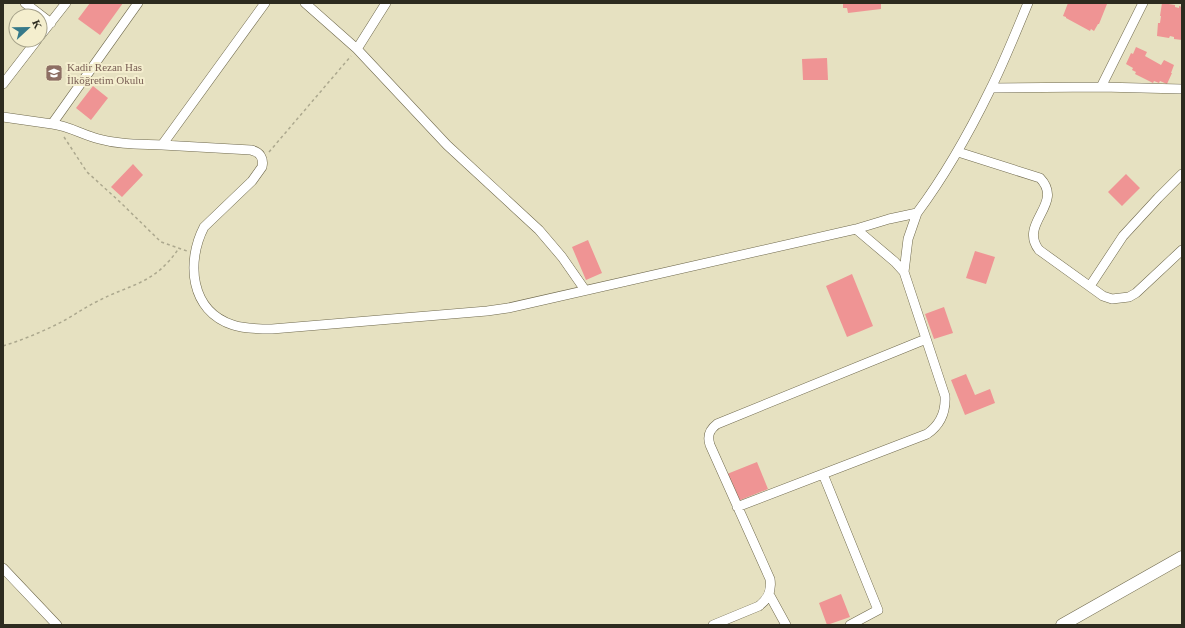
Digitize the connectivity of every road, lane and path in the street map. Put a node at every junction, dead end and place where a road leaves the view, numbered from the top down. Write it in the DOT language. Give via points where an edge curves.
graph roads {
  1 [pos="25,3"];
  2 [pos="66,3"];
  3 [pos="138,3"];
  4 [pos="265,3"];
  5 [pos="305,3"];
  6 [pos="386,3"];
  7 [pos="1028,3"];
  8 [pos="1142,3"];
  9 [pos="51,23"];
  10 [pos="48,27"];
  11 [pos="31,48"];
  12 [pos="358,48"];
  13 [pos="3,84"];
  14 [pos="1101,87"];
  15 [pos="991,88"];
  16 [pos="1182,89"];
  17 [pos="3,117"];
  18 [pos="52,124"];
  19 [pos="162,145"];
  20 [pos="958,152"];
  21 [pos="263,160"];
  22 [pos="1182,174"];
  23 [pos="917,213"];
  24 [pos="856,229"];
  25 [pos="179,248"];
  26 [pos="1182,250"];
  27 [pos="194,254"];
  28 [pos="904,272"];
  29 [pos="1090,286"];
  30 [pos="585,290"];
  31 [pos="926,339"];
  32 [pos="3,346"];
  33 [pos="823,474"];
  34 [pos="737,507"];
  35 [pos="1182,557"];
  36 [pos="3,568"];
  37 [pos="769,594"];
  38 [pos="57,625"];
  39 [pos="713,625"];
  40 [pos="786,625"];
  41 [pos="850,625"];
  42 [pos="1062,625"];
  1 -- 9 [label="street"];
  2 -- 9 [label="street"];
  3 -- 18 [label="street"];
  4 -- 19 [label="street"];
  5 -- 12 [label="street"];
  6 -- 12 [label="street"];
  7 -- 15 [label="street"];
  8 -- 14 [label="street"];
  9 -- 10 [label="street"];
  11 -- 13 [label="street"];
  12 -- 21 [label="path"];
  12 -- 30 [label="street" via="447,145 539,230"];
  14 -- 15 [label="street"];
  14 -- 16 [label="street"];
  15 -- 20 [label="street"];
  17 -- 18 [label="street"];
  18 -- 19 [label="street" via="64,125 88,136 112,142"];
  18 -- 25 [label="path" via="92,177 161,242"];
  19 -- 21 [label="street" via="251,150 260,154"];
  20 -- 23 [label="street"];
  20 -- 29 [label="street" via="1040,178 1047,188 1048,197 1033,232 1034,241 1039,250"];
  21 -- 27 [label="street" via="261,170 252,181 204,227"];
  22 -- 29 [label="street" via="1123,236"];
  23 -- 24 [label="street"];
  23 -- 28 [label="street" via="908,239"];
  24 -- 28 [label="street"];
  24 -- 30 [label="street"];
  25 -- 27 [label="path"];
  25 -- 32 [label="path" via="157,273 142,283 104,298 48,328"];
  26 -- 29 [label="street" via="1132,296 1108,298"];
  27 -- 30 [label="street" via="194,279 206,306 224,322 248,328 272,329 487,311"];
  28 -- 31 [label="street"];
  31 -- 33 [label="street" via="945,396 940,422 927,434"];
  31 -- 34 [label="street" via="713,427 709,441"];
  33 -- 34 [label="street"];
  33 -- 41 [label="street" via="878,610"];
  34 -- 37 [label="street" via="770,579"];
  35 -- 42 [label="street"];
  36 -- 38 [label="street"];
  37 -- 39 [label="street" via="759,606"];
  37 -- 40 [label="street"];
}
